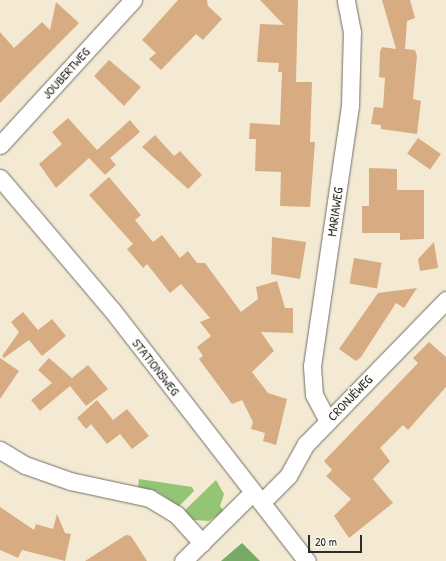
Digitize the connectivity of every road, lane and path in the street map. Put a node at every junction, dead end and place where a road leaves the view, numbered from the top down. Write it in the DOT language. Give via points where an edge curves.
graph roads {
  1 [pos="133,0"];
  2 [pos="346,0"];
  3 [pos="0,146"];
  4 [pos="0,178"];
  5 [pos="446,300"];
  6 [pos="328,421"];
  7 [pos="0,450"];
  8 [pos="258,497"];
  9 [pos="202,543"];
  10 [pos="183,561"];
  11 [pos="307,561"];
  1 -- 3 [label="street, JOUBERTWEG"];
  2 -- 6 [label="street, MARIAWEG" via="352,32 350,106 312,366 314,395"];
  4 -- 8 [label="street, STATIONSWEG" via="112,310"];
  5 -- 6 [label="street, CRONJÉWEG"];
  6 -- 8 [label="street, CRONJÉWEG" via="306,444 288,476"];
  7 -- 9 [label="street" via="25,465 70,481 150,498 176,514"];
  8 -- 9 [label="street, CRONJÉWEG"];
  8 -- 11 [label="street, STATIONSWEG"];
  9 -- 10 [label="street, CRONJÉWEG"];
}
